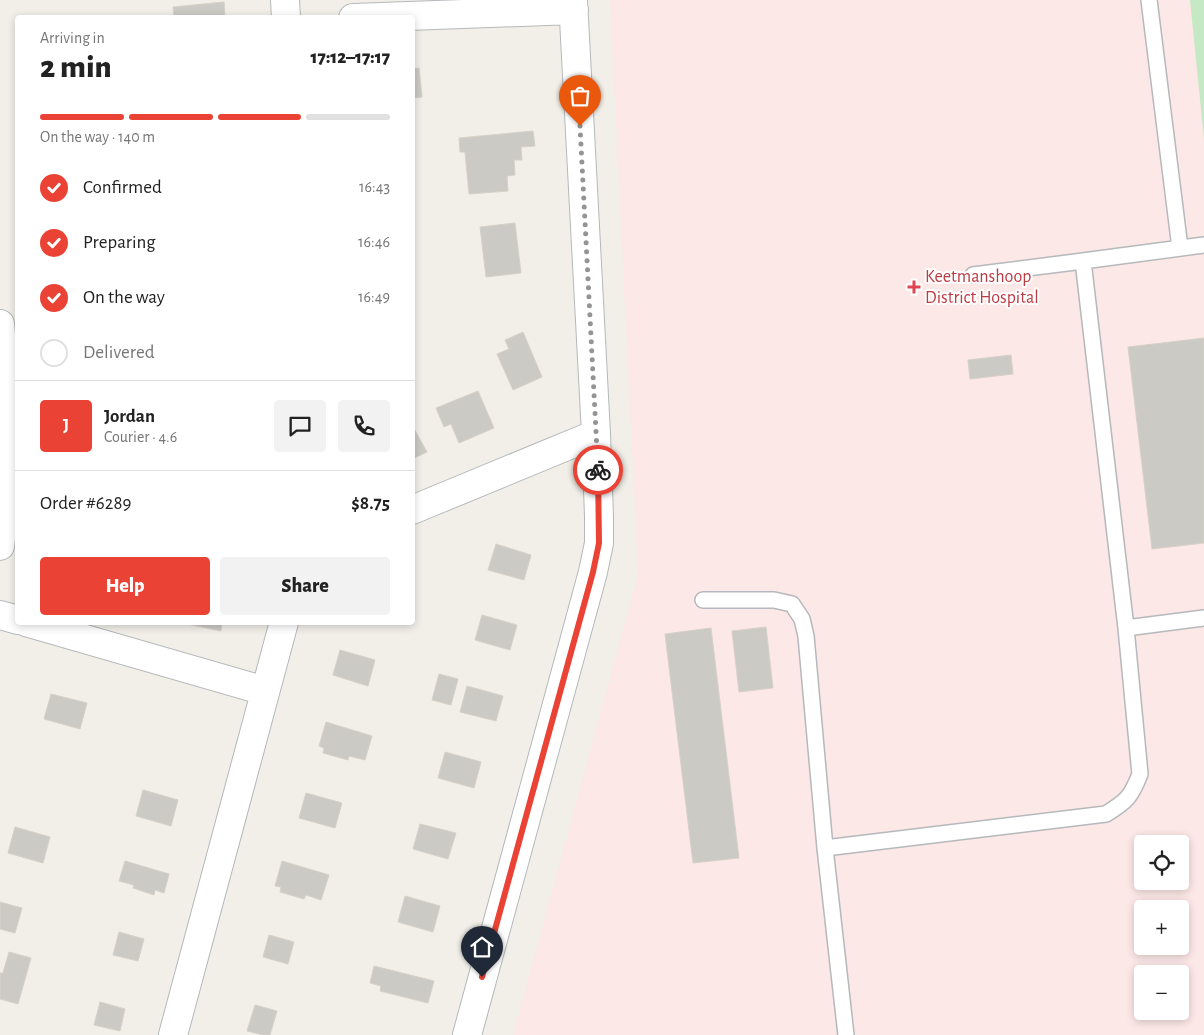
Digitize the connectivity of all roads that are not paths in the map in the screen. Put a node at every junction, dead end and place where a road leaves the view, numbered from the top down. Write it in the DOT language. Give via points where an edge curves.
graph roads {
  1 [pos="285,0"];
  2 [pos="1149,0"];
  3 [pos="573,5"];
  4 [pos="286,15"];
  5 [pos="403,15"];
  6 [pos="1204,245"];
  7 [pos="1180,248"];
  8 [pos="1083,261"];
  9 [pos="973,275"];
  10 [pos="0,324"];
  11 [pos="10,357"];
  12 [pos="596,434"];
  13 [pos="415,509"];
  14 [pos="0,546"];
  15 [pos="704,600"];
  16 [pos="0,615"];
  17 [pos="1204,618"];
  18 [pos="15,619"];
  19 [pos="36,625"];
  20 [pos="283,625"];
  21 [pos="1126,628"];
  22 [pos="265,692"];
  23 [pos="825,848"];
  24 [pos="173,1035"];
  25 [pos="467,1035"];
  26 [pos="846,1035"];
  1 -- 4 [label="street"];
  2 -- 7 [label="lane"];
  3 -- 5 [label="street"];
  3 -- 12 [label="street"];
  6 -- 7 [label="lane"];
  7 -- 8 [label="lane"];
  8 -- 9 [label="lane"];
  8 -- 21 [label="lane"];
  10 -- 11 [label="street"];
  11 -- 14 [label="street" via="7,490"];
  12 -- 13 [label="street"];
  12 -- 25 [label="street" via="599,543 593,572"];
  15 -- 23 [label="lane" via="774,600 792,604 802,619"];
  16 -- 18 [label="street"];
  17 -- 21 [label="lane"];
  19 -- 22 [label="street"];
  20 -- 22 [label="street"];
  21 -- 23 [label="lane" via="1140,774 1133,792 1121,805 1106,814"];
  22 -- 24 [label="street"];
  23 -- 26 [label="lane"];
}
